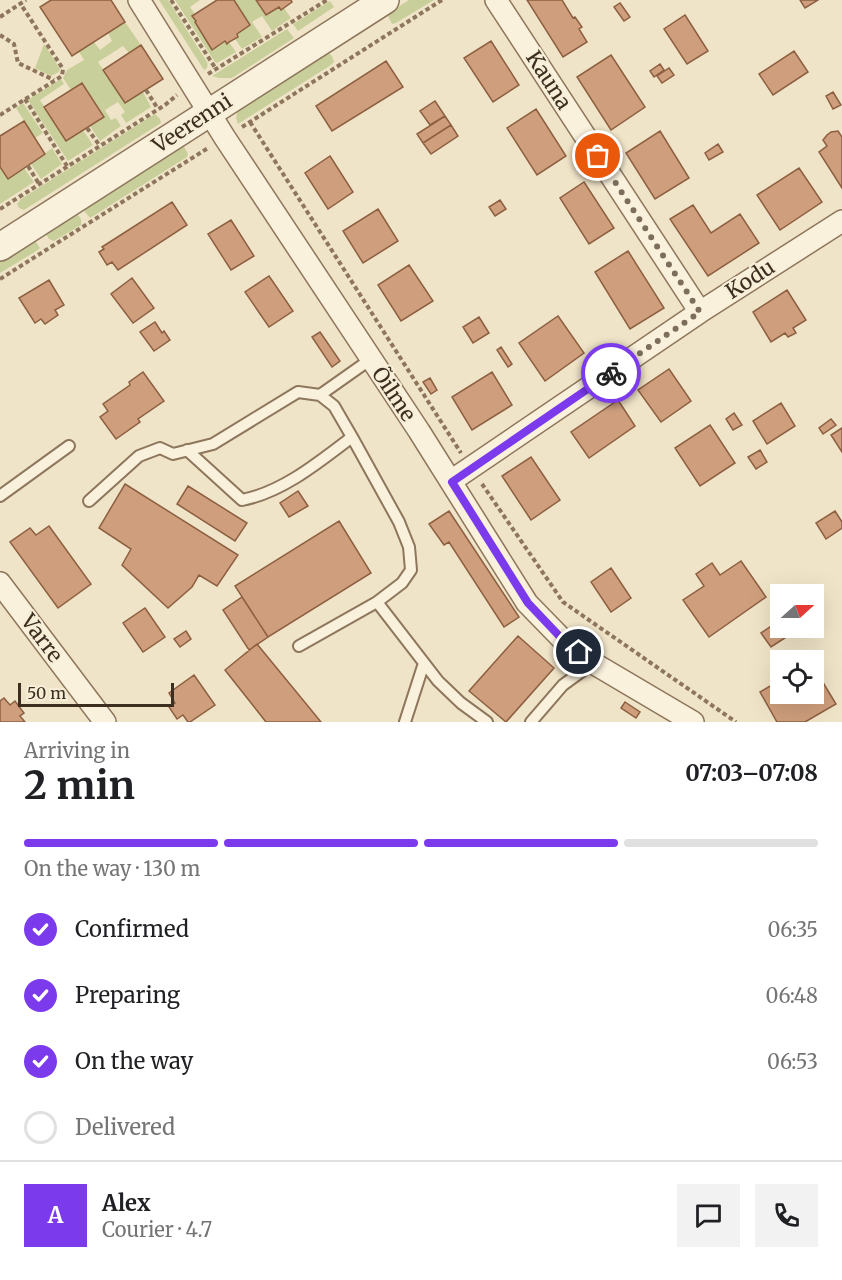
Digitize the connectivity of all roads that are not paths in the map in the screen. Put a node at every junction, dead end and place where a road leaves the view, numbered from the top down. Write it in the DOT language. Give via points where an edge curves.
graph roads {
  1 [pos="139,0"];
  2 [pos="384,0"];
  3 [pos="496,0"];
  4 [pos="209,112"];
  5 [pos="842,220"];
  6 [pos="0,247"];
  7 [pos="700,312"];
  8 [pos="371,359"];
  9 [pos="320,395"];
  10 [pos="352,437"];
  11 [pos="69,446"];
  12 [pos="187,450"];
  13 [pos="452,482"];
  14 [pos="0,496"];
  15 [pos="88,501"];
  16 [pos="0,583"];
  17 [pos="377,602"];
  18 [pos="299,646"];
  19 [pos="424,663"];
  20 [pos="593,663"];
  21 [pos="105,722"];
  22 [pos="405,722"];
  23 [pos="488,722"];
  24 [pos="531,722"];
  25 [pos="693,722"];
  1 -- 4 [label="street, Õilme"];
  2 -- 4 [label="street, Veerenni"];
  3 -- 7 [label="street, Kauna"];
  4 -- 6 [label="street, Veerenni"];
  4 -- 8 [label="street, Õilme"];
  5 -- 7 [label="street, Kodu"];
  7 -- 13 [label="street, Kodu"];
  8 -- 9 [label="lane"];
  8 -- 13 [label="street, Õilme"];
  9 -- 10 [label="lane" via="334,406"];
  9 -- 12 [label="lane" via="298,393 213,444"];
  10 -- 12 [label="lane" via="289,482 242,500"];
  10 -- 17 [label="lane" via="409,546 411,570 402,583"];
  11 -- 14 [label="lane"];
  12 -- 15 [label="lane" via="173,454 160,448 139,456"];
  13 -- 20 [label="street, Õilme" via="528,603 564,641"];
  16 -- 21 [label="street, Varre"];
  17 -- 18 [label="lane"];
  17 -- 19 [label="lane"];
  19 -- 22 [label="lane"];
  19 -- 23 [label="lane" via="438,681"];
  20 -- 24 [label="lane" via="563,685"];
  20 -- 25 [label="street, Õilme"];
}
